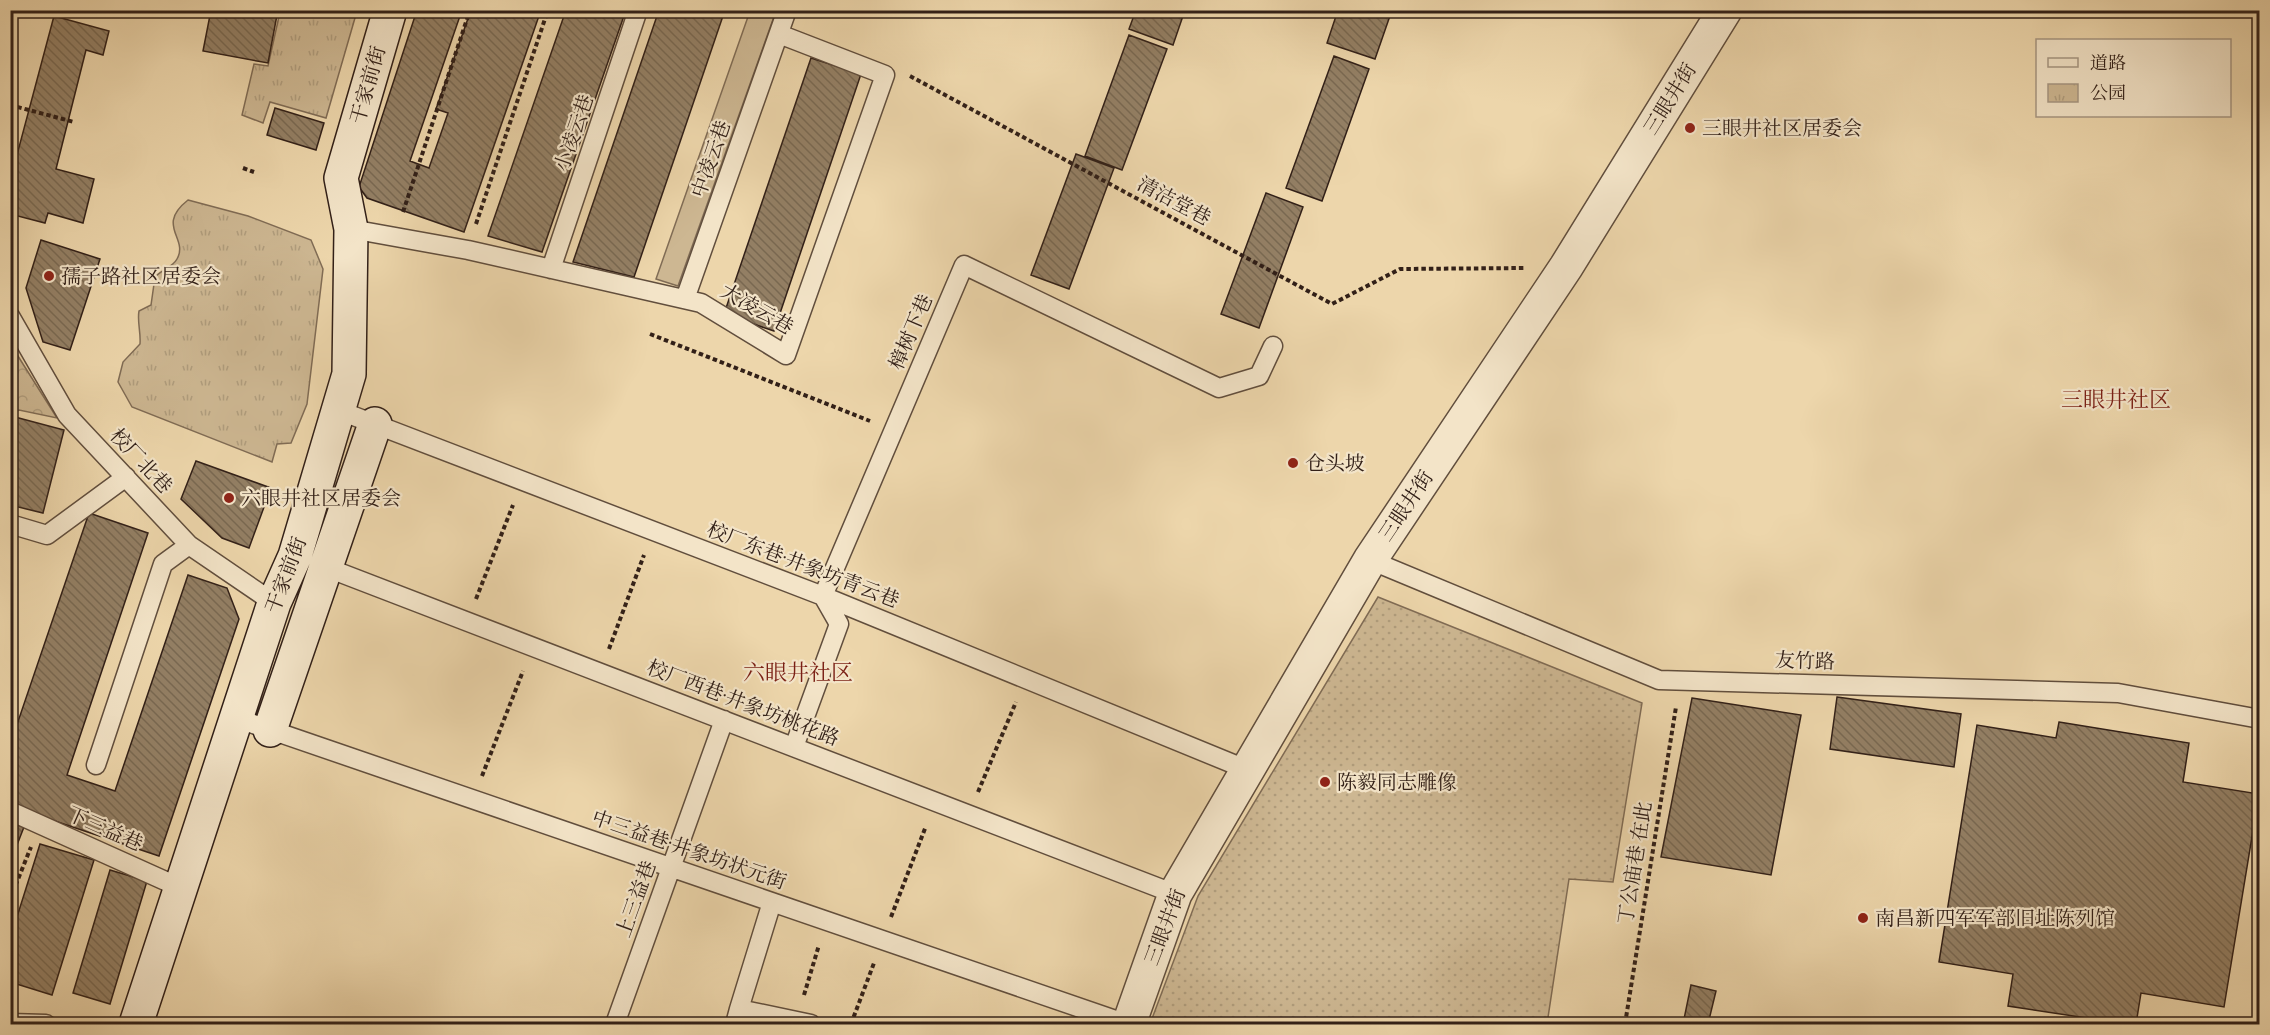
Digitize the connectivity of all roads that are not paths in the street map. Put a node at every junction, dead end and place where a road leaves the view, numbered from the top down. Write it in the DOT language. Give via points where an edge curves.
graph roads {
  1 [pos="390,10"];
  2 [pos="639,10"];
  3 [pos="787,10"];
  4 [pos="1725,10"];
  5 [pos="779,34"];
  6 [pos="351,229"];
  7 [pos="551,269"];
  8 [pos="685,299"];
  9 [pos="10,316"];
  10 [pos="1273,346"];
  11 [pos="338,410"];
  12 [pos="375,424"];
  13 [pos="126,477"];
  14 [pos="10,524"];
  15 [pos="189,545"];
  16 [pos="295,556"];
  17 [pos="1370,560"];
  18 [pos="327,568"];
  19 [pos="823,596"];
  20 [pos="274,603"];
  21 [pos="236,717"];
  22 [pos="2259,719"];
  23 [pos="724,720"];
  24 [pos="270,730"];
  25 [pos="794,747"];
  26 [pos="96,765"];
  27 [pos="1248,770"];
  28 [pos="10,811"];
  29 [pos="671,867"];
  30 [pos="181,888"];
  31 [pos="1175,894"];
  32 [pos="772,902"];
  33 [pos="737,1017"];
  34 [pos="10,1023"];
  35 [pos="803,1023"];
  36 [pos="46,1024"];
  37 [pos="136,1024"];
  38 [pos="615,1024"];
  39 [pos="1128,1024"];
  1 -- 6 [label="street, 干家前街" via="341,178"];
  2 -- 7 [label="lane, 小凌云巷"];
  3 -- 5 [label="lane"];
  4 -- 17 [label="street, 三眼井街" via="1566,267"];
  5 -- 8 [label="lane, 中凌云巷"];
  5 -- 8 [label="lane, 大凌云巷" via="885,75 786,356 701,303"];
  6 -- 7 [label="lane, 大凌云巷"];
  6 -- 11 [label="street, 干家前街" via="349,374"];
  7 -- 8 [label="lane, 大凌云巷"];
  9 -- 13 [label="lane, 校厂北巷" via="67,414"];
  10 -- 19 [label="lane, 樟树下巷" via="1259,376 1219,388 964,266"];
  11 -- 12 [label="lane, 校厂东巷·井象坊青云巷"];
  11 -- 16 [label="street, 干家前街"];
  12 -- 18 [label="street"];
  12 -- 19 [label="lane, 校厂东巷·井象坊青云巷"];
  13 -- 14 [label="lane" via="47,535"];
  13 -- 15 [label="lane, 校厂北巷"];
  15 -- 20 [label="lane, 校厂北巷"];
  15 -- 26 [label="lane" via="163,564"];
  16 -- 18 [label="lane, 校厂西巷·井象坊桃花路"];
  16 -- 20 [label="street, 干家前街"];
  17 -- 22 [label="lane, 友竹路" via="1659,680 2118,693"];
  17 -- 27 [label="street, 三眼井街"];
  18 -- 23 [label="lane, 校厂西巷·井象坊桃花路"];
  18 -- 24 [label="street"];
  19 -- 25 [label="lane" via="839,624"];
  19 -- 27 [label="lane, 校厂东巷·井象坊青云巷"];
  20 -- 21 [label="street, 干家前街"];
  21 -- 24 [label="lane, 中三益巷·井象坊状元街"];
  21 -- 30 [label="street, 干家前街"];
  23 -- 25 [label="lane, 校厂西巷·井象坊桃花路"];
  23 -- 29 [label="lane, 上三益巷"];
  24 -- 29 [label="lane, 中三益巷·井象坊状元街"];
  25 -- 31 [label="lane, 校厂西巷·井象坊桃花路"];
  27 -- 31 [label="street, 三眼井街"];
  28 -- 30 [label="lane, 下三益巷"];
  29 -- 32 [label="lane, 中三益巷·井象坊状元街"];
  29 -- 38 [label="lane, 上三益巷"];
  30 -- 37 [label="street, 干家前街"];
  31 -- 39 [label="street, 三眼井街"];
  32 -- 33 [label="lane"];
  32 -- 39 [label="lane, 中三益巷·井象坊状元街"];
  33 -- 35 [label="lane"];
  34 -- 36 [label="lane"];
}
